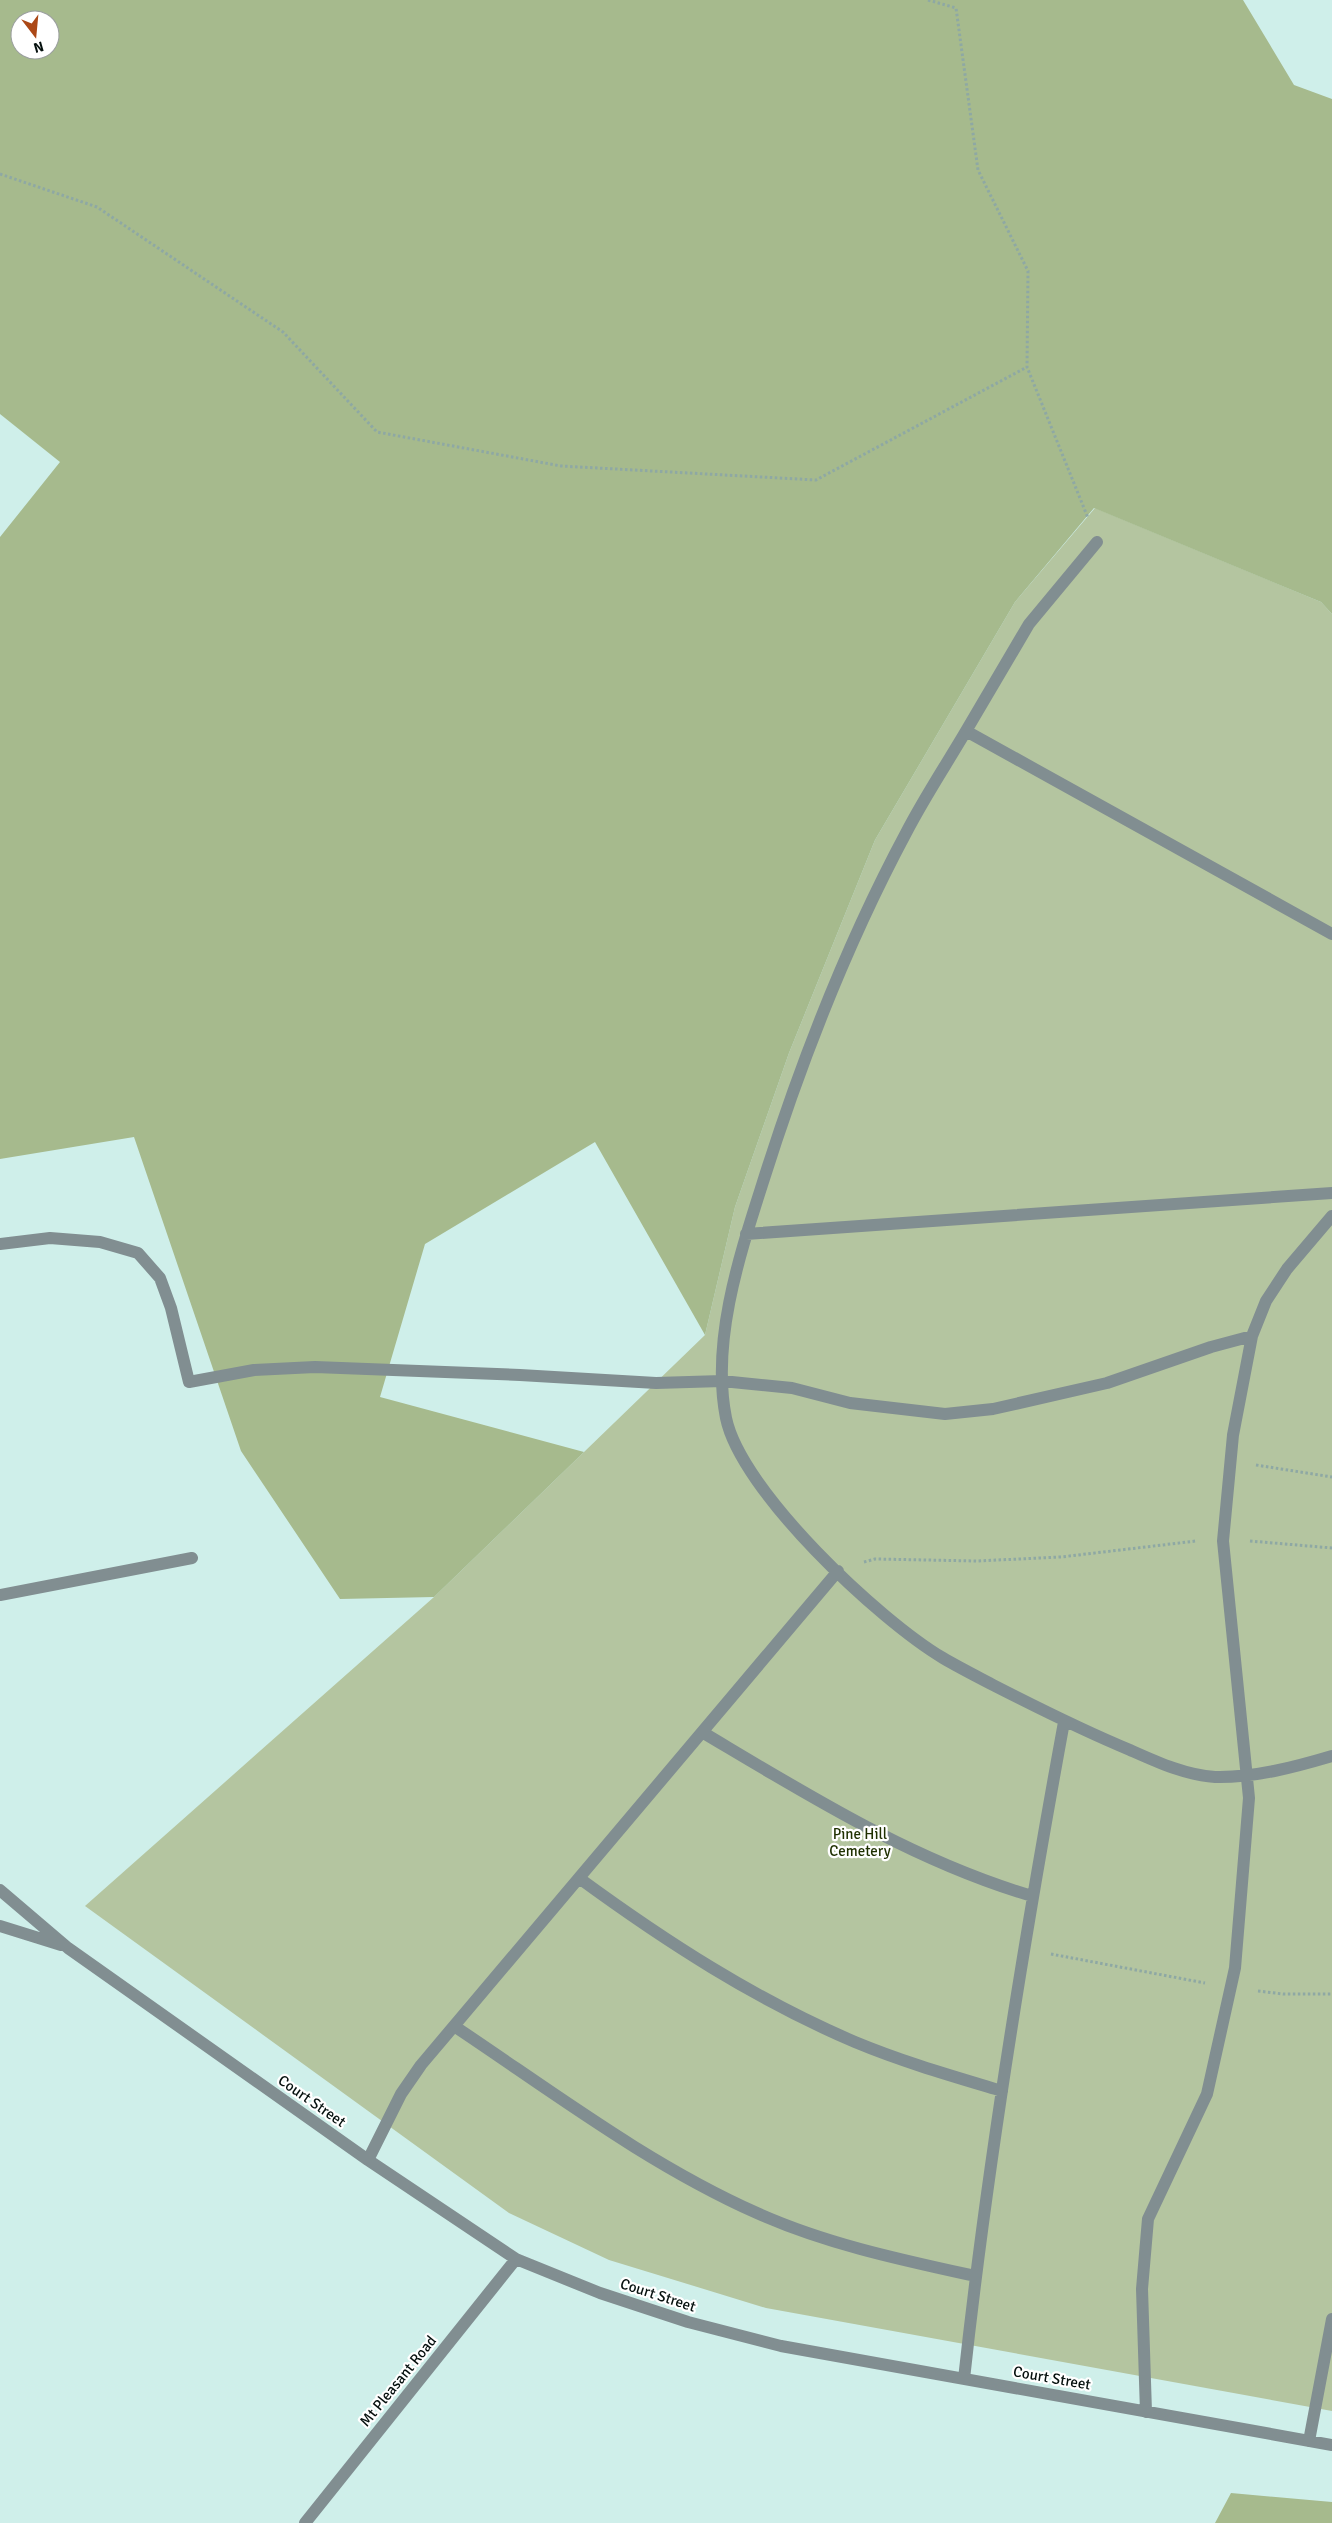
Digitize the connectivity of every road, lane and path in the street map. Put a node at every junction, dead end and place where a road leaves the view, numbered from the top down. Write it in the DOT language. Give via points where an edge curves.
graph roads {
  1 [pos="928,0"];
  2 [pos="0,174"];
  3 [pos="1026,367"];
  4 [pos="1097,542"];
  5 [pos="966,731"];
  6 [pos="1332,934"];
  7 [pos="1332,1193"];
  8 [pos="1332,1216"];
  9 [pos="746,1234"];
  10 [pos="0,1244"];
  11 [pos="1252,1336"];
  12 [pos="722,1381"];
  13 [pos="1231,1462"];
  14 [pos="1332,1477"];
  15 [pos="1223,1541"];
  16 [pos="1332,1548"];
  17 [pos="192,1558"];
  18 [pos="838,1571"];
  19 [pos="0,1595"];
  20 [pos="1064,1722"];
  21 [pos="702,1732"];
  22 [pos="1332,1756"];
  23 [pos="1246,1774"];
  24 [pos="579,1878"];
  25 [pos="0,1890"];
  26 [pos="1032,1896"];
  27 [pos="0,1926"];
  28 [pos="68,1948"];
  29 [pos="1023,1948"];
  30 [pos="1230,1987"];
  31 [pos="1332,1994"];
  32 [pos="454,2026"];
  33 [pos="1002,2091"];
  34 [pos="368,2160"];
  35 [pos="516,2259"];
  36 [pos="975,2276"];
  37 [pos="1332,2319"];
  38 [pos="964,2378"];
  39 [pos="1146,2412"];
  40 [pos="1308,2441"];
  41 [pos="1332,2445"];
  42 [pos="305,2523"];
  1 -- 3 [label="path" via="956,8 978,170 1028,271"];
  2 -- 3 [label="path" via="97,207 282,332 377,432 387,434 561,466 816,480"];
  3 -- 4 [label="path"];
  4 -- 5 [label="street" via="1029,624"];
  5 -- 6 [label="street"];
  5 -- 9 [label="street" via="906,833 844,962 786,1108"];
  7 -- 9 [label="street"];
  8 -- 11 [label="street" via="1287,1269 1266,1302"];
  9 -- 12 [label="street" via="732,1284 724,1336"];
  10 -- 12 [label="street" via="50,1238 100,1242 138,1253 160,1278 171,1308 189,1382 254,1370 315,1368 656,1383"];
  11 -- 12 [label="street" via="1107,1383 993,1409 945,1414 850,1403 792,1388"];
  11 -- 13 [label="street"];
  12 -- 18 [label="street" via="726,1419 735,1446 748,1469 771,1501"];
  13 -- 14 [label="path"];
  13 -- 15 [label="street"];
  15 -- 16 [label="path" via="1272,1541"];
  15 -- 18 [label="path" via="1061,1557 977,1561 875,1559"];
  15 -- 23 [label="street"];
  17 -- 19 [label="street"];
  18 -- 20 [label="street" via="883,1613 941,1657"];
  18 -- 21 [label="street"];
  20 -- 23 [label="street" via="1175,1769 1214,1777"];
  20 -- 26 [label="street"];
  21 -- 24 [label="street"];
  21 -- 26 [label="street" via="850,1819 952,1868"];
  22 -- 23 [label="street" via="1292,1768"];
  23 -- 30 [label="street" via="1249,1798"];
  24 -- 32 [label="street"];
  24 -- 33 [label="street" via="644,1925 786,2010 915,2065"];
  25 -- 28 [label="street"];
  26 -- 29 [label="street"];
  27 -- 28 [label="street"];
  28 -- 34 [label="street, Court Street"];
  29 -- 30 [label="path"];
  29 -- 33 [label="street"];
  30 -- 31 [label="path" via="1283,1994"];
  30 -- 39 [label="street" via="1207,2094 1148,2219 1142,2289"];
  32 -- 34 [label="street" via="421,2065 402,2094"];
  32 -- 36 [label="street" via="657,2161 710,2191 807,2232 902,2260"];
  33 -- 36 [label="street"];
  34 -- 35 [label="street, Court Street"];
  35 -- 38 [label="street, Court Street" via="600,2293 688,2322 780,2346"];
  35 -- 42 [label="street, Mt Pleasant Road"];
  36 -- 38 [label="street"];
  37 -- 40 [label="street"];
  38 -- 39 [label="street, Court Street"];
  39 -- 40 [label="street, Court Street"];
  40 -- 41 [label="street, Court Street"];
}
